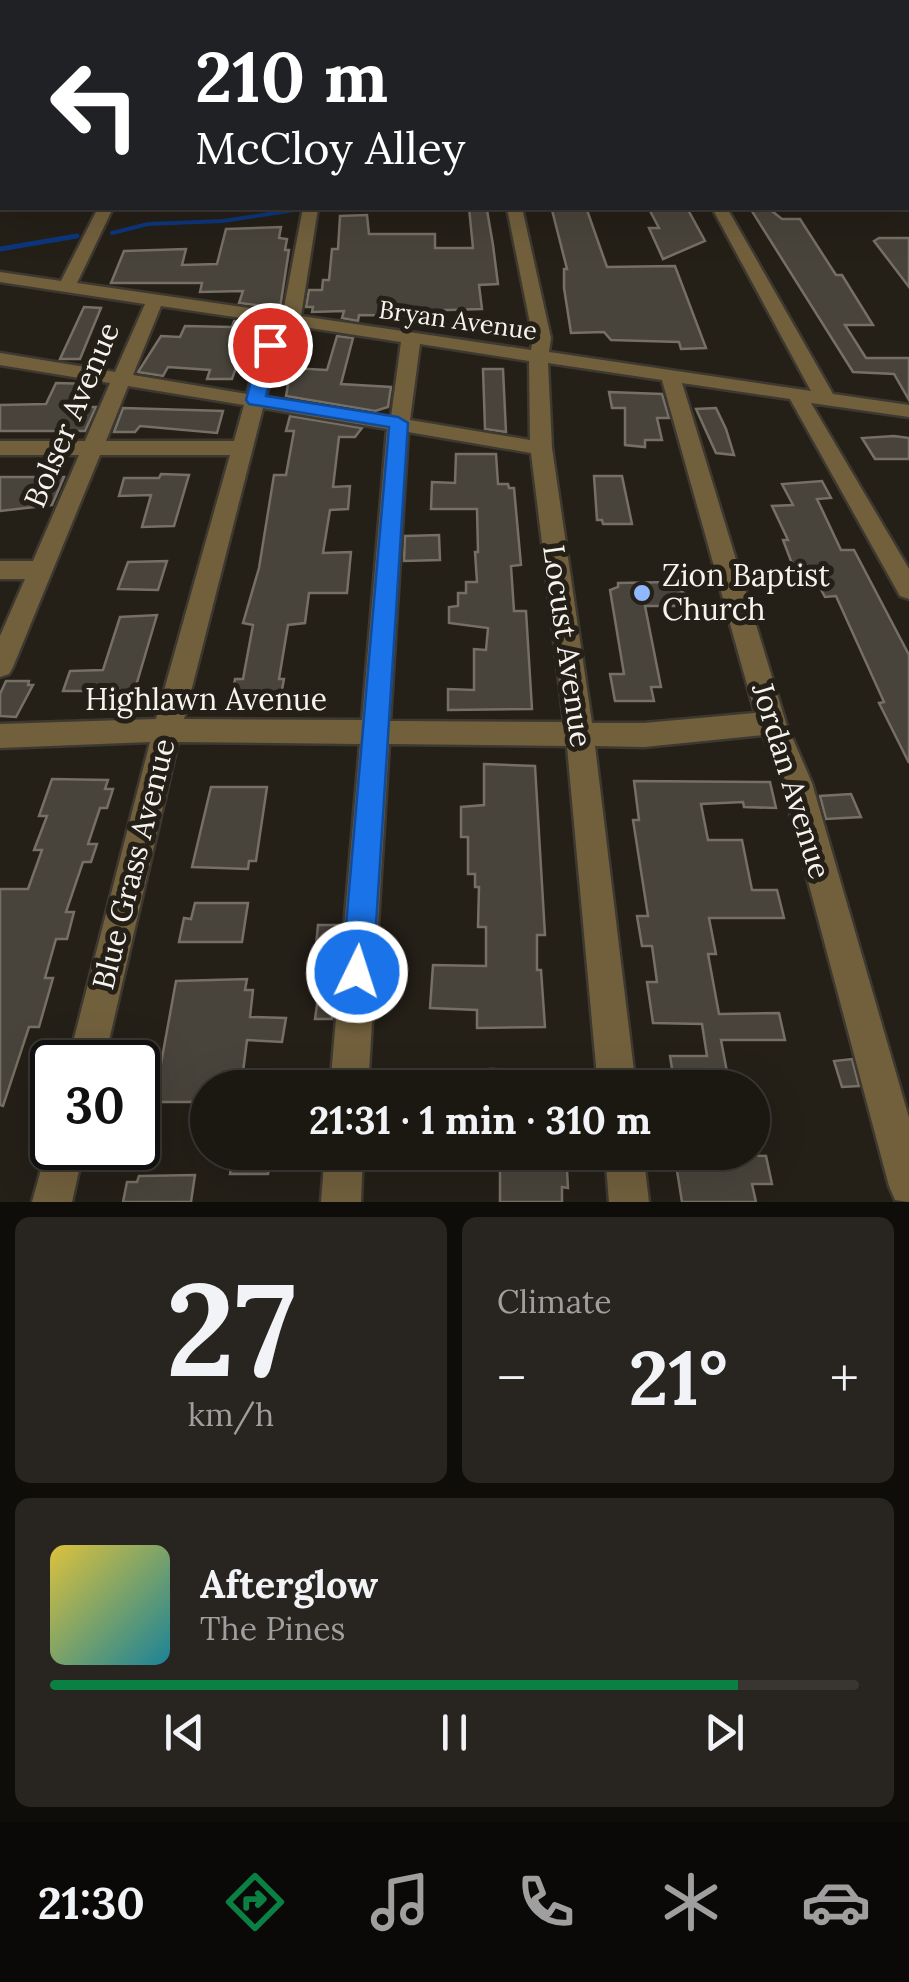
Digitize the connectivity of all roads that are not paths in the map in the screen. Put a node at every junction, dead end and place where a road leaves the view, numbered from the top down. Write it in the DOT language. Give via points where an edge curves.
graph roads {
  1 [pos="104,210"];
  2 [pos="311,210"];
  3 [pos="515,210"];
  4 [pos="721,210"];
  5 [pos="0,277"];
  6 [pos="67,286"];
  7 [pos="155,300"];
  8 [pos="284,319"];
  9 [pos="411,338"];
  10 [pos="541,357"];
  11 [pos="0,359"];
  12 [pos="670,376"];
  13 [pos="119,378"];
  14 [pos="797,395"];
  15 [pos="825,398"];
  16 [pos="256,400"];
  17 [pos="909,410"];
  18 [pos="398,423"];
  19 [pos="0,448"];
  20 [pos="91,448"];
  21 [pos="240,448"];
  22 [pos="541,448"];
  23 [pos="0,570"];
  24 [pos="38,570"];
  25 [pos="909,590"];
  26 [pos="0,666"];
  27 [pos="772,723"];
  28 [pos="166,730"];
  29 [pos="372,732"];
  30 [pos="580,735"];
  31 [pos="0,736"];
  32 [pos="91,1040"];
  33 [pos="350,1070"];
  34 [pos="615,1070"];
  35 [pos="60,1170"];
  36 [pos="343,1170"];
  37 [pos="626,1170"];
  38 [pos="909,1186"];
  39 [pos="52,1202"];
  40 [pos="341,1202"];
  41 [pos="629,1202"];
  1 -- 6 [label="street"];
  2 -- 8 [label="street, Blue Grass Avenue"];
  3 -- 10 [label="street, Locust Avenue"];
  4 -- 15 [label="street"];
  5 -- 6 [label="street, Bryan Avenue"];
  6 -- 7 [label="street, Bryan Avenue"];
  7 -- 8 [label="street, Bryan Avenue"];
  7 -- 13 [label="street, Bolser Avenue"];
  8 -- 9 [label="street, Bryan Avenue"];
  8 -- 16 [label="street, Blue Grass Avenue"];
  9 -- 10 [label="street, Bryan Avenue"];
  9 -- 18 [label="street"];
  10 -- 12 [label="street, Bryan Avenue"];
  10 -- 22 [label="street, Locust Avenue"];
  11 -- 13 [label="street"];
  12 -- 14 [label="street, Bryan Avenue"];
  12 -- 27 [label="street, Jordan Avenue"];
  13 -- 16 [label="street"];
  13 -- 20 [label="street, Bolser Avenue"];
  14 -- 15 [label="street, Bryan Avenue"];
  14 -- 25 [label="street"];
  15 -- 17 [label="street, Bryan Avenue"];
  16 -- 18 [label="street"];
  16 -- 21 [label="street, Blue Grass Avenue"];
  18 -- 22 [label="street"];
  18 -- 29 [label="street"];
  19 -- 20 [label="street"];
  20 -- 21 [label="street"];
  20 -- 24 [label="street, Bolser Avenue"];
  21 -- 28 [label="street, Blue Grass Avenue"];
  22 -- 30 [label="street, Locust Avenue"];
  23 -- 24 [label="street"];
  24 -- 26 [label="street, Bolser Avenue"];
  27 -- 30 [label="street, Highlawn Avenue"];
  27 -- 38 [label="street, Jordan Avenue" via="797,783"];
  28 -- 29 [label="street, Highlawn Avenue"];
  28 -- 31 [label="street, Highlawn Avenue"];
  28 -- 32 [label="street, Blue Grass Avenue"];
  29 -- 30 [label="street, Highlawn Avenue"];
  29 -- 33 [label="street"];
  30 -- 34 [label="street, Locust Avenue"];
  35 -- 39 [label="street"];
  36 -- 40 [label="street"];
  37 -- 41 [label="street"];
}
